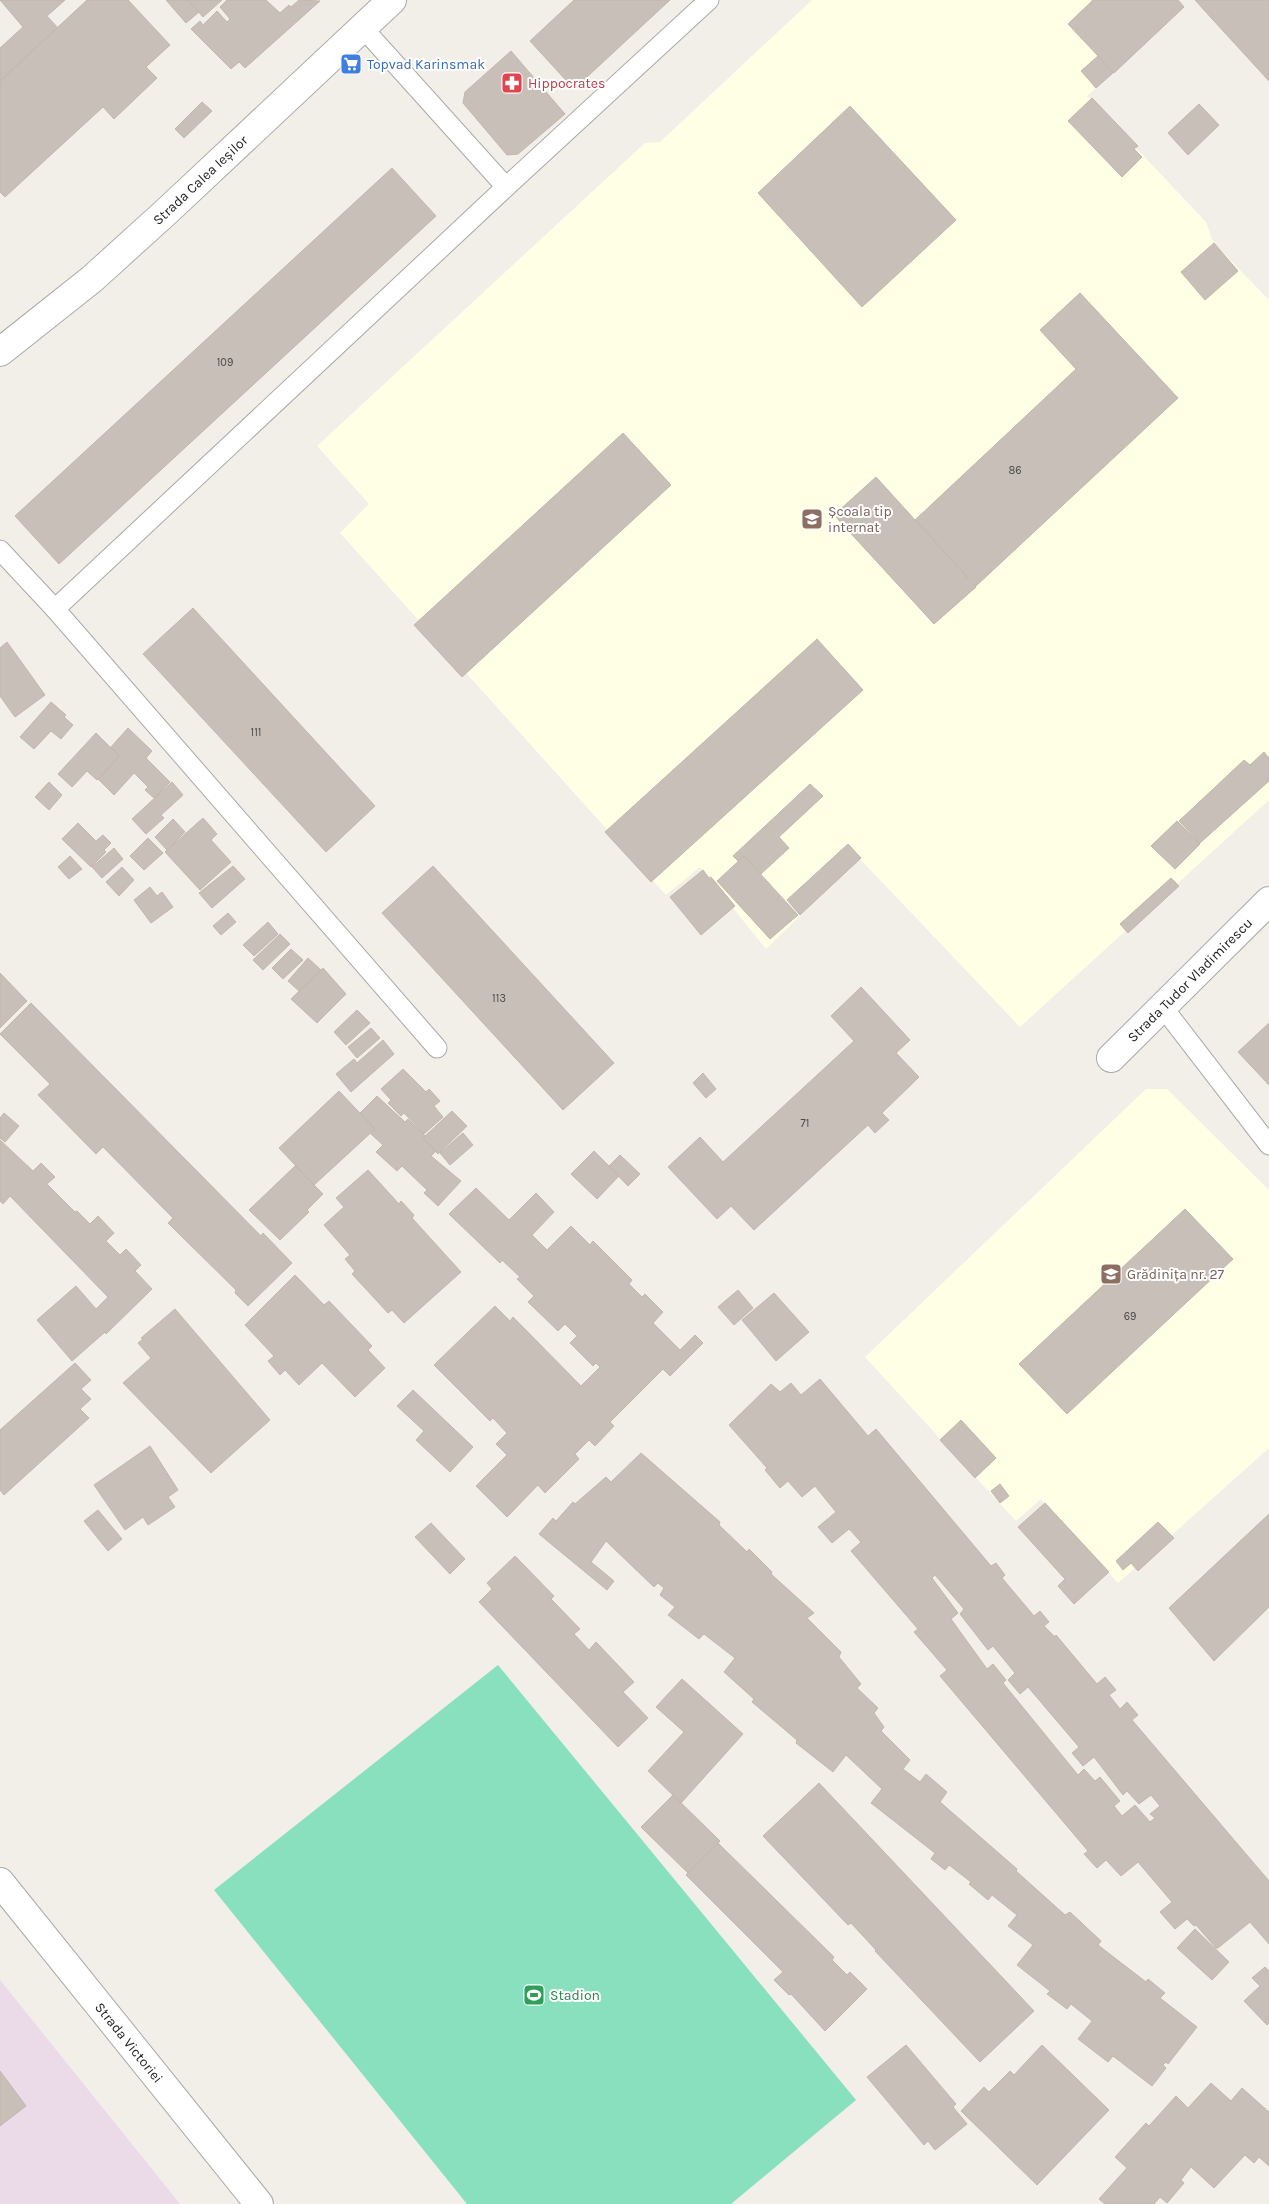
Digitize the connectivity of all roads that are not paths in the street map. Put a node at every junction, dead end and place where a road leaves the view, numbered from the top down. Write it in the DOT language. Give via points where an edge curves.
graph roads {
  1 [pos="392,0"];
  2 [pos="709,0"];
  3 [pos="363,28"];
  4 [pos="506,187"];
  5 [pos="0,352"];
  6 [pos="0,550"];
  7 [pos="55,609"];
  8 [pos="1269,901"];
  9 [pos="1162,1006"];
  10 [pos="437,1048"];
  11 [pos="1111,1058"];
  12 [pos="1269,1145"];
  13 [pos="0,1882"];
  14 [pos="259,2204"];
  1 -- 3 [label="street, Strada Calea Ieșilor"];
  2 -- 4 [label="lane"];
  3 -- 4 [label="lane"];
  3 -- 5 [label="street, Strada Calea Ieșilor" via="98,273"];
  4 -- 7 [label="lane"];
  6 -- 7 [label="lane"];
  7 -- 10 [label="lane"];
  8 -- 9 [label="street, Strada Tudor Vladimirescu"];
  9 -- 11 [label="street, Strada Tudor Vladimirescu"];
  9 -- 12 [label="lane"];
  13 -- 14 [label="street, Strada Victoriei"];
}
